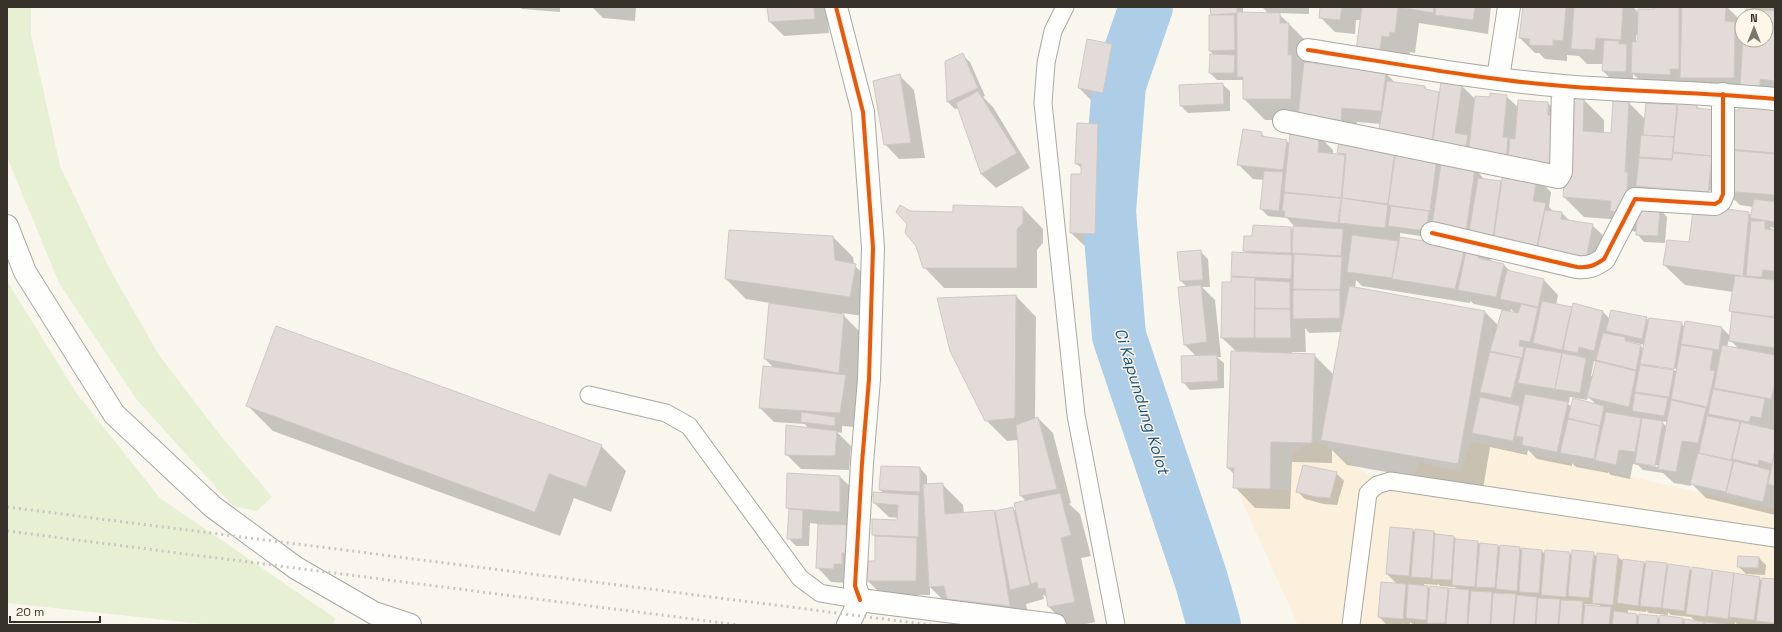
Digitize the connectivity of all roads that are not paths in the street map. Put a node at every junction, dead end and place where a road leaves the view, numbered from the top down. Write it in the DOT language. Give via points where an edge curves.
graph roads {
  1 [pos="836,7"];
  2 [pos="1065,7"];
  3 [pos="1509,7"];
  4 [pos="1308,50"];
  5 [pos="1498,78"];
  6 [pos="1563,86"];
  7 [pos="1723,94"];
  8 [pos="1775,99"];
  9 [pos="1284,121"];
  10 [pos="7,226"];
  11 [pos="1432,233"];
  12 [pos="589,395"];
  13 [pos="1775,538"];
  14 [pos="860,600"];
  15 [pos="410,625"];
  16 [pos="848,625"];
  17 [pos="1055,625"];
  18 [pos="1116,625"];
  19 [pos="1351,625"];
  20 [pos="1355,625"];
  1 -- 14 [label="main road" via="863,112 873,248 869,379 855,586"];
  2 -- 18 [label="lane" via="1053,31 1046,63 1043,103 1076,415"];
  3 -- 5 [label="main road"];
  4 -- 5 [label="main road"];
  5 -- 6 [label="main road"];
  6 -- 7 [label="main road"];
  6 -- 9 [label="main road" via="1561,172 1558,177"];
  7 -- 8 [label="main road"];
  7 -- 11 [label="main road" via="1723,194 1720,201 1715,204 1634,199 1604,259 1595,266 1577,267"];
  10 -- 15 [label="main road" via="26,272 114,414 212,507 296,568 374,613"];
  12 -- 14 [label="lane" via="666,413 689,426 800,578 820,593"];
  13 -- 19 [label="lane" via="1390,481 1377,485 1368,493"];
  14 -- 16 [label="main road"];
  14 -- 17 [label="main road"];
  19 -- 20 [label="lane"];
}
